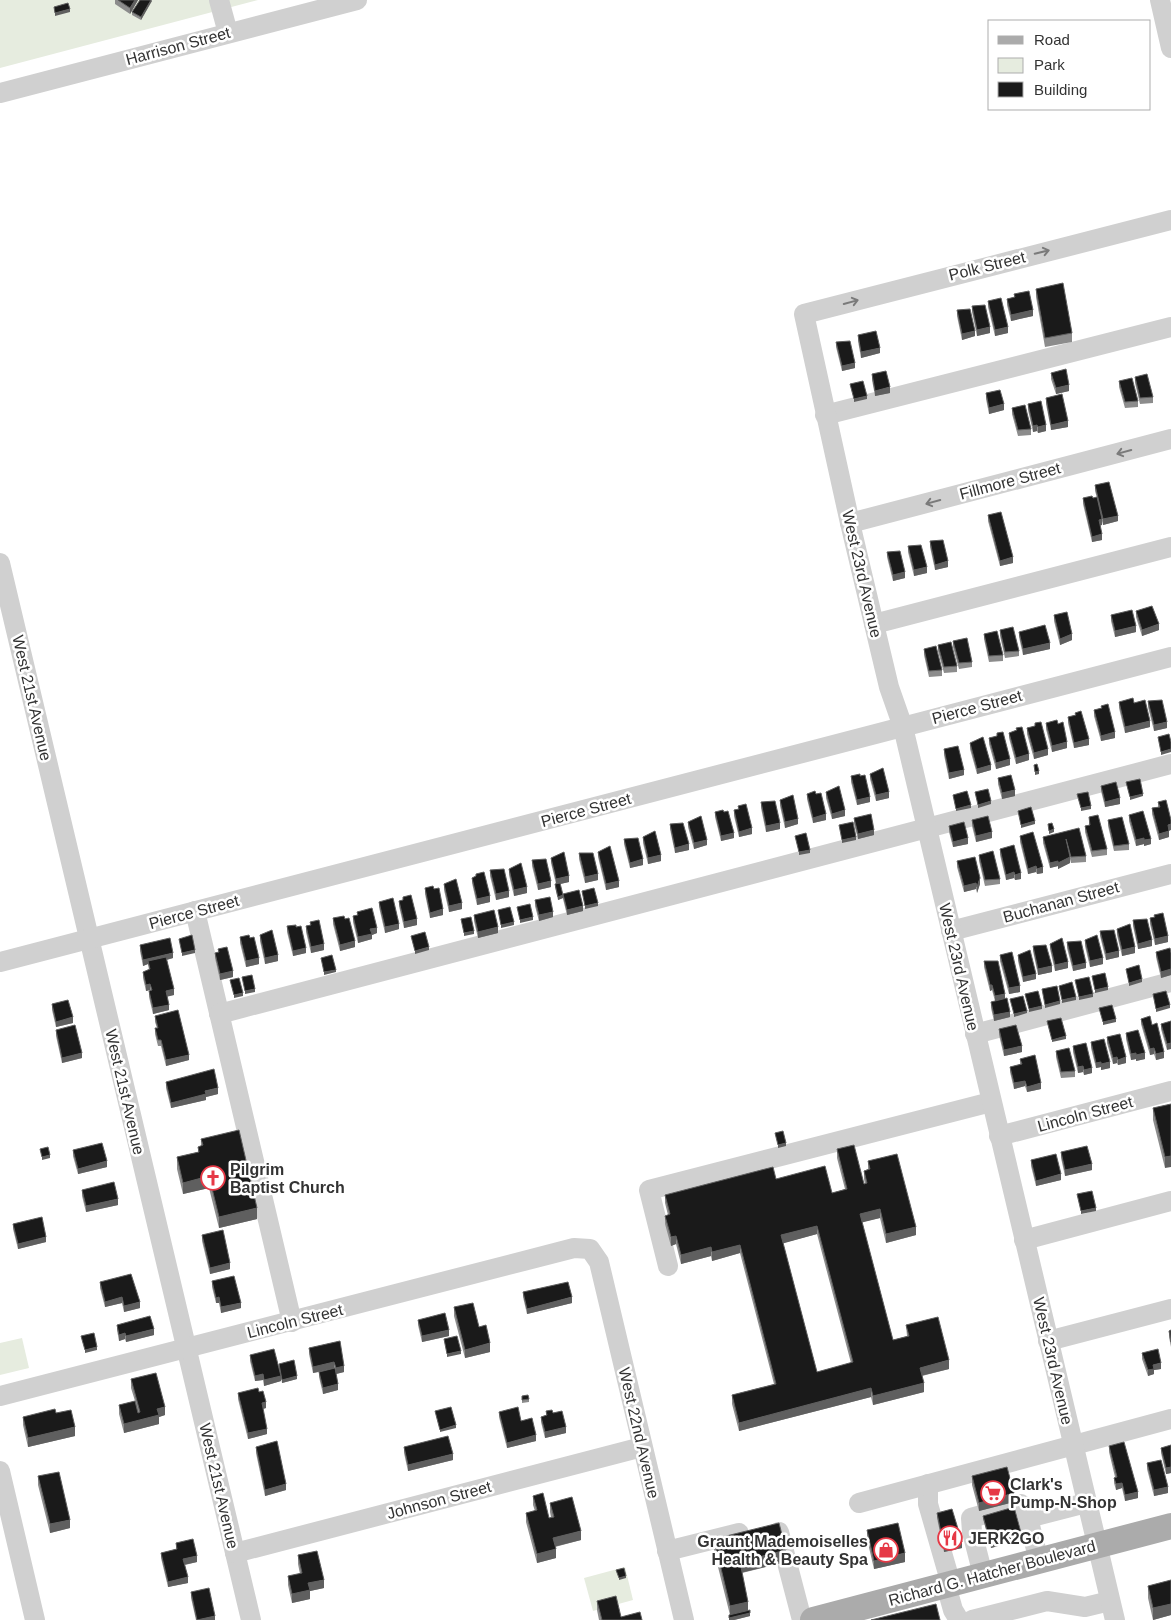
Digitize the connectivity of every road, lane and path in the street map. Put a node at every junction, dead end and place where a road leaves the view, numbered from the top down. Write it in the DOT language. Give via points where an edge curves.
graph roads {
  1 [pos="219,0"];
  2 [pos="357,0"];
  3 [pos="1164,5"];
  4 [pos="228,33"];
  5 [pos="1171,48"];
  6 [pos="0,93"];
  7 [pos="1171,220"];
  8 [pos="804,314"];
  9 [pos="1171,327"];
  10 [pos="825,415"];
  11 [pos="1171,439"];
  12 [pos="850,523"];
  13 [pos="1171,547"];
  14 [pos="0,563"];
  15 [pos="874,624"];
  16 [pos="1171,657"];
  17 [pos="903,727"];
  18 [pos="1171,764"];
  19 [pos="927,828"];
  20 [pos="1171,874"];
  21 [pos="195,911"];
  22 [pos="951,931"];
  23 [pos="89,939"];
  24 [pos="0,962"];
  25 [pos="1171,982"];
  26 [pos="219,1014"];
  27 [pos="975,1034"];
  28 [pos="1171,1091"];
  29 [pos="991,1102"];
  30 [pos="999,1136"];
  31 [pos="1171,1201"];
  32 [pos="1024,1240"];
  33 [pos="590,1248"];
  34 [pos="668,1266"];
  35 [pos="1171,1309"];
  36 [pos="292,1322"];
  37 [pos="1048,1341"];
  38 [pos="186,1348"];
  39 [pos="0,1396"];
  40 [pos="1171,1419"];
  41 [pos="1072,1444"];
  42 [pos="642,1448"];
  43 [pos="0,1471"];
  44 [pos="928,1484"];
  45 [pos="859,1503"];
  46 [pos="1086,1503"];
  47 [pos="1028,1518"];
  48 [pos="1171,1526"];
  49 [pos="1097,1546"];
  50 [pos="667,1551"];
  51 [pos="235,1553"];
  52 [pos="1039,1561"];
  53 [pos="983,1576"];
  54 [pos="948,1585"];
  55 [pos="1113,1611"];
  56 [pos="1068,1612"];
  57 [pos="35,1620"];
  58 [pos="251,1620"];
  59 [pos="684,1620"];
  60 [pos="802,1620"];
  61 [pos="813,1620"];
  62 [pos="960,1620"];
  63 [pos="972,1620"];
  1 -- 4 [label="street"];
  2 -- 4 [label="street, Harrison Street"];
  3 -- 5 [label="street"];
  4 -- 6 [label="street, Harrison Street"];
  8 -- 7 [label="street, Polk Street, one-way"];
  8 -- 10 [label="street, West 23rd Avenue"];
  9 -- 10 [label="street"];
  10 -- 12 [label="street, West 23rd Avenue"];
  11 -- 12 [label="street, Fillmore Street, one-way"];
  12 -- 15 [label="street, West 23rd Avenue"];
  13 -- 15 [label="street"];
  14 -- 23 [label="street, West 21st Avenue"];
  15 -- 17 [label="street, West 23rd Avenue" via="889,687"];
  16 -- 17 [label="street, Pierce Street"];
  17 -- 19 [label="street, West 23rd Avenue"];
  17 -- 21 [label="street, Pierce Street"];
  18 -- 19 [label="street"];
  19 -- 22 [label="street, West 23rd Avenue"];
  19 -- 26 [label="street"];
  20 -- 22 [label="street, Buchanan Street"];
  21 -- 23 [label="street, Pierce Street"];
  21 -- 26 [label="street"];
  22 -- 27 [label="street, West 23rd Avenue"];
  23 -- 24 [label="street, Pierce Street"];
  23 -- 38 [label="street, West 21st Avenue"];
  25 -- 27 [label="street"];
  26 -- 36 [label="street"];
  27 -- 29 [label="street, West 23rd Avenue"];
  28 -- 30 [label="street, Lincoln Street"];
  29 -- 30 [label="street, West 23rd Avenue"];
  29 -- 34 [label="street" via="649,1190"];
  30 -- 32 [label="street, West 23rd Avenue"];
  31 -- 32 [label="street"];
  32 -- 37 [label="street, West 23rd Avenue"];
  33 -- 36 [label="street, Lincoln Street" via="574,1248"];
  33 -- 42 [label="street, West 22nd Avenue" via="599,1262"];
  35 -- 37 [label="street"];
  36 -- 38 [label="street, Lincoln Street"];
  37 -- 41 [label="street, West 23rd Avenue"];
  38 -- 39 [label="street, Lincoln Street"];
  38 -- 51 [label="street, West 21st Avenue"];
  40 -- 41 [label="street"];
  41 -- 44 [label="street"];
  41 -- 46 [label="street, West 23rd Avenue"];
  42 -- 50 [label="street, West 22nd Avenue"];
  42 -- 51 [label="street, Johnson Street"];
  43 -- 57 [label="street"];
  44 -- 45 [label="street"];
  44 -- 54 [label="street" via="928,1504"];
  46 -- 47 [label="street"];
  46 -- 49 [label="street, West 23rd Avenue"];
  47 -- 52 [label="street"];
  47 -- 53 [label="street" via="1021,1504 971,1518"];
  48 -- 49 [label="main road, Richard G. Hatcher Boulevard"];
  49 -- 52 [label="main road, Richard G. Hatcher Boulevard"];
  49 -- 55 [label="street, West 23rd Avenue"];
  50 -- 59 [label="street, West 22nd Avenue"];
  50 -- 60 [label="street" via="772,1525 778,1528"];
  51 -- 58 [label="street, West 21st Avenue"];
  52 -- 53 [label="main road, Richard G. Hatcher Boulevard"];
  53 -- 54 [label="main road, Richard G. Hatcher Boulevard"];
  54 -- 61 [label="main road, Richard G. Hatcher Boulevard"];
  54 -- 62 [label="street" via="953,1610"];
  55 -- 56 [label="street" via="1085,1608"];
  56 -- 63 [label="street" via="1047,1601"];
}
